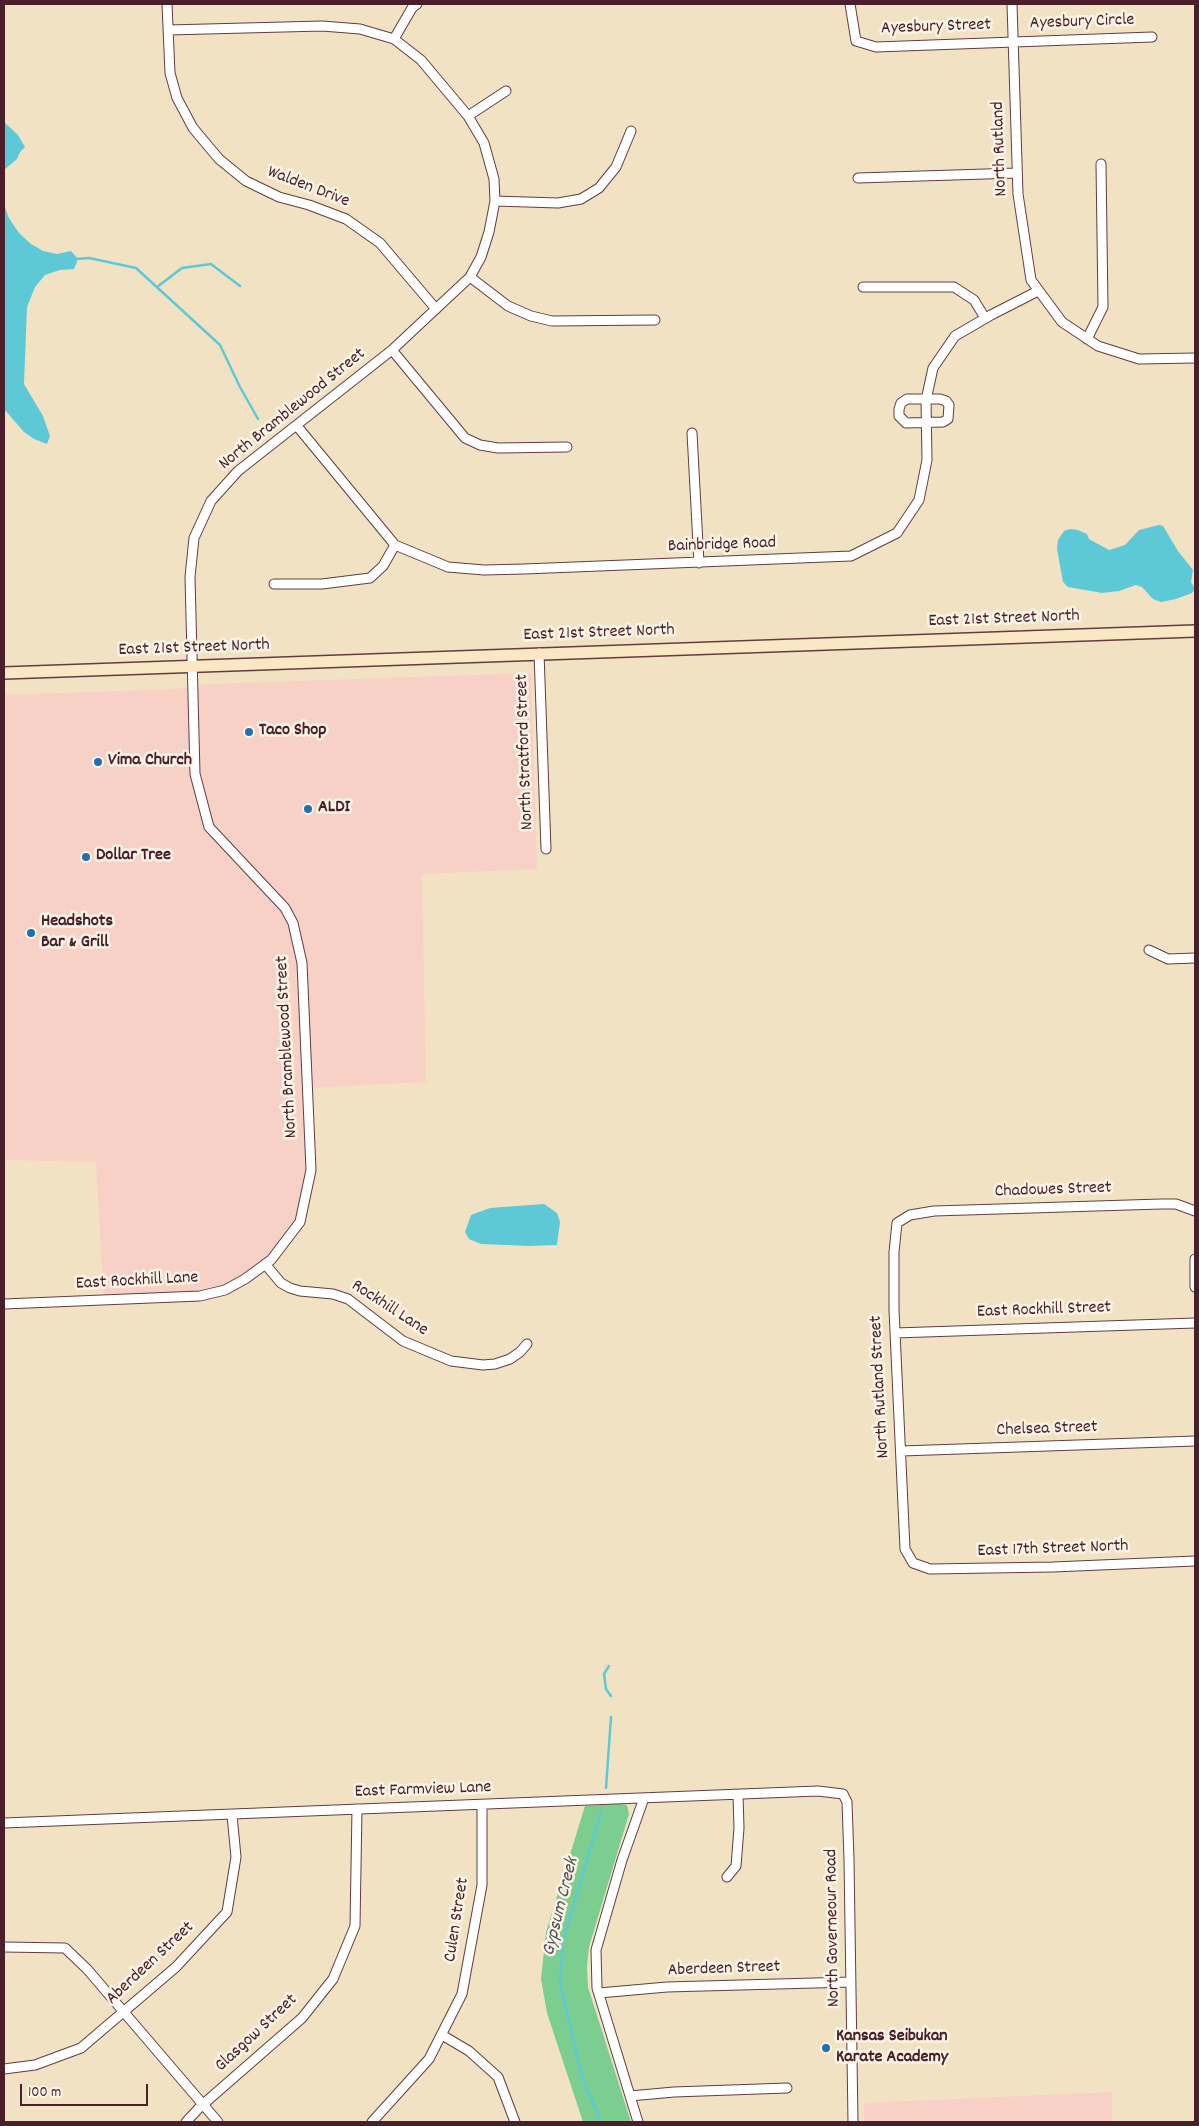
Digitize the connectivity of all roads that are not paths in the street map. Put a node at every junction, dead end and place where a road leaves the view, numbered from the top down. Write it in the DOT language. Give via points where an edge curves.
graph roads {
  1 [pos="167,4"];
  2 [pos="417,4"];
  3 [pos="850,4"];
  4 [pos="1012,4"];
  5 [pos="168,30"];
  6 [pos="1152,37"];
  7 [pos="394,39"];
  8 [pos="1014,42"];
  9 [pos="506,91"];
  10 [pos="468,116"];
  11 [pos="631,131"];
  12 [pos="1102,164"];
  13 [pos="1017,173"];
  14 [pos="858,178"];
  15 [pos="495,201"];
  16 [pos="470,277"];
  17 [pos="863,287"];
  18 [pos="1038,291"];
  19 [pos="436,309"];
  20 [pos="985,318"];
  21 [pos="655,320"];
  22 [pos="1087,339"];
  23 [pos="392,350"];
  24 [pos="1195,358"];
  25 [pos="926,400"];
  26 [pos="926,422"];
  27 [pos="297,426"];
  28 [pos="692,433"];
  29 [pos="567,447"];
  30 [pos="395,545"];
  31 [pos="699,563"];
  32 [pos="274,584"];
  33 [pos="1195,631"];
  34 [pos="539,653"];
  35 [pos="194,666"];
  36 [pos="4,673"];
  37 [pos="546,850"];
  38 [pos="1149,950"];
  39 [pos="1195,958"];
  40 [pos="1195,1211"];
  41 [pos="910,1215"];
  42 [pos="1195,1259"];
  43 [pos="264,1264"];
  44 [pos="1195,1287"];
  45 [pos="4,1304"];
  46 [pos="1195,1323"];
  47 [pos="895,1333"];
  48 [pos="527,1344"];
  49 [pos="1195,1441"];
  50 [pos="901,1451"];
  51 [pos="1195,1561"];
  52 [pos="913,1563"];
  53 [pos="843,1794"];
  54 [pos="738,1796"];
  55 [pos="644,1798"];
  56 [pos="482,1805"];
  57 [pos="357,1809"];
  58 [pos="232,1815"];
  59 [pos="4,1824"];
  60 [pos="727,1877"];
  61 [pos="4,1948"];
  62 [pos="851,1982"];
  63 [pos="599,1993"];
  64 [pos="124,2012"];
  65 [pos="442,2035"];
  66 [pos="4,2069"];
  67 [pos="787,2088"];
  68 [pos="630,2096"];
  69 [pos="203,2105"];
  70 [pos="186,2122"];
  71 [pos="218,2122"];
  72 [pos="372,2122"];
  73 [pos="515,2122"];
  74 [pos="638,2122"];
  75 [pos="853,2122"];
  1 -- 5 [label="street, Walden Drive"];
  2 -- 7 [label="street"];
  3 -- 8 [label="street, Ayesbury Street" via="856,41 876,47"];
  4 -- 8 [label="street, North Rutland"];
  5 -- 7 [label="street, North Bramblewood Street" via="322,26 360,29"];
  5 -- 19 [label="street, Walden Drive" via="170,74 177,98 194,128 219,159 246,181 279,197 346,219 380,243"];
  6 -- 8 [label="street, Ayesbury Circle"];
  7 -- 10 [label="street, North Bramblewood Street" via="421,60"];
  8 -- 13 [label="street, North Rutland"];
  9 -- 10 [label="street"];
  10 -- 15 [label="street, North Bramblewood Street" via="484,143 494,179"];
  11 -- 15 [label="street" via="616,167 599,188 581,199 558,203"];
  12 -- 22 [label="street" via="1103,307"];
  13 -- 14 [label="street"];
  13 -- 18 [label="street, North Rutland" via="1030,280"];
  15 -- 16 [label="street, North Bramblewood Street" via="481,257"];
  16 -- 19 [label="street, North Bramblewood Street"];
  16 -- 21 [label="street" via="508,306 538,318 552,321"];
  17 -- 20 [label="street" via="954,287 974,300"];
  18 -- 20 [label="street, Bainbridge Road"];
  18 -- 22 [label="street, North Rutland" via="1062,322"];
  19 -- 23 [label="street, North Bramblewood Street"];
  20 -- 25 [label="street, Bainbridge Road" via="955,336 933,368"];
  22 -- 24 [label="street, North Rutland" via="1098,346 1139,359"];
  23 -- 27 [label="street, North Bramblewood Street"];
  23 -- 29 [label="street" via="465,438 498,448"];
  25 -- 26 [label="street, Bainbridge Road"];
  25 -- 26 [label="street" via="946,401 950,405 948,419"];
  25 -- 26 [label="street" via="901,403 899,416 906,423"];
  26 -- 31 [label="street, Bainbridge Road" via="927,460 919,500 897,533 851,556"];
  27 -- 30 [label="street, Bainbridge Road"];
  27 -- 35 [label="street, North Bramblewood Street" via="238,471 211,501 194,538 190,577"];
  28 -- 31 [label="street"];
  30 -- 31 [label="street, Bainbridge Road" via="448,567 484,570"];
  30 -- 32 [label="street" via="383,566 370,578 322,584"];
  33 -- 34 [label="main road, East 21st Street North"];
  34 -- 35 [label="main road, East 21st Street North"];
  34 -- 37 [label="street, North Stratford Street"];
  35 -- 36 [label="main road, East 21st Street North"];
  35 -- 43 [label="street, North Bramblewood Street" via="195,774 208,827 285,908 293,923 302,963 311,1170 300,1222 271,1260"];
  38 -- 39 [label="street" via="1168,959"];
  40 -- 41 [label="street, Chadowes Street" via="1176,1204 1161,1204 934,1211"];
  41 -- 47 [label="street, North Rutland Street" via="897,1223"];
  42 -- 44 [label="street"];
  43 -- 45 [label="street, East Rockhill Lane" via="225,1290 200,1296"];
  43 -- 48 [label="street, Rockhill Lane" via="290,1288 348,1299 403,1341 451,1361 495,1364 515,1356"];
  46 -- 47 [label="street, East Rockhill Street"];
  47 -- 50 [label="street, North Rutland Street"];
  49 -- 50 [label="street, Chelsea Street"];
  50 -- 52 [label="street, North Rutland Street" via="905,1549"];
  51 -- 52 [label="street, East 17th Street North" via="930,1569"];
  53 -- 54 [label="street, East Farmview Lane" via="818,1791"];
  53 -- 62 [label="street, North Governeour Road" via="847,1802"];
  54 -- 55 [label="street, East Farmview Lane"];
  54 -- 60 [label="street" via="736,1866"];
  55 -- 56 [label="street, East Farmview Lane"];
  55 -- 63 [label="street" via="596,1950"];
  56 -- 57 [label="street, East Farmview Lane"];
  56 -- 65 [label="street, Culen Street" via="482,1885 462,1994"];
  57 -- 58 [label="street, East Farmview Lane"];
  57 -- 69 [label="street, Glasgow Street" via="355,1926 333,1979 302,2018"];
  58 -- 59 [label="street, East Farmview Lane"];
  58 -- 64 [label="street, Aberdeen Street" via="236,1857 227,1912 176,1967"];
  61 -- 64 [label="street" via="65,1948"];
  62 -- 63 [label="street, Aberdeen Street" via="667,1987"];
  62 -- 75 [label="street, North Governeour Road"];
  63 -- 68 [label="street"];
  64 -- 66 [label="street, Aberdeen Street" via="81,2048 35,2065"];
  64 -- 69 [label="street"];
  65 -- 72 [label="street, Culen Street" via="429,2059"];
  65 -- 73 [label="street" via="469,2051 498,2077"];
  67 -- 68 [label="street"];
  68 -- 74 [label="street"];
  69 -- 70 [label="street, Glasgow Street"];
  69 -- 71 [label="street"];
}
